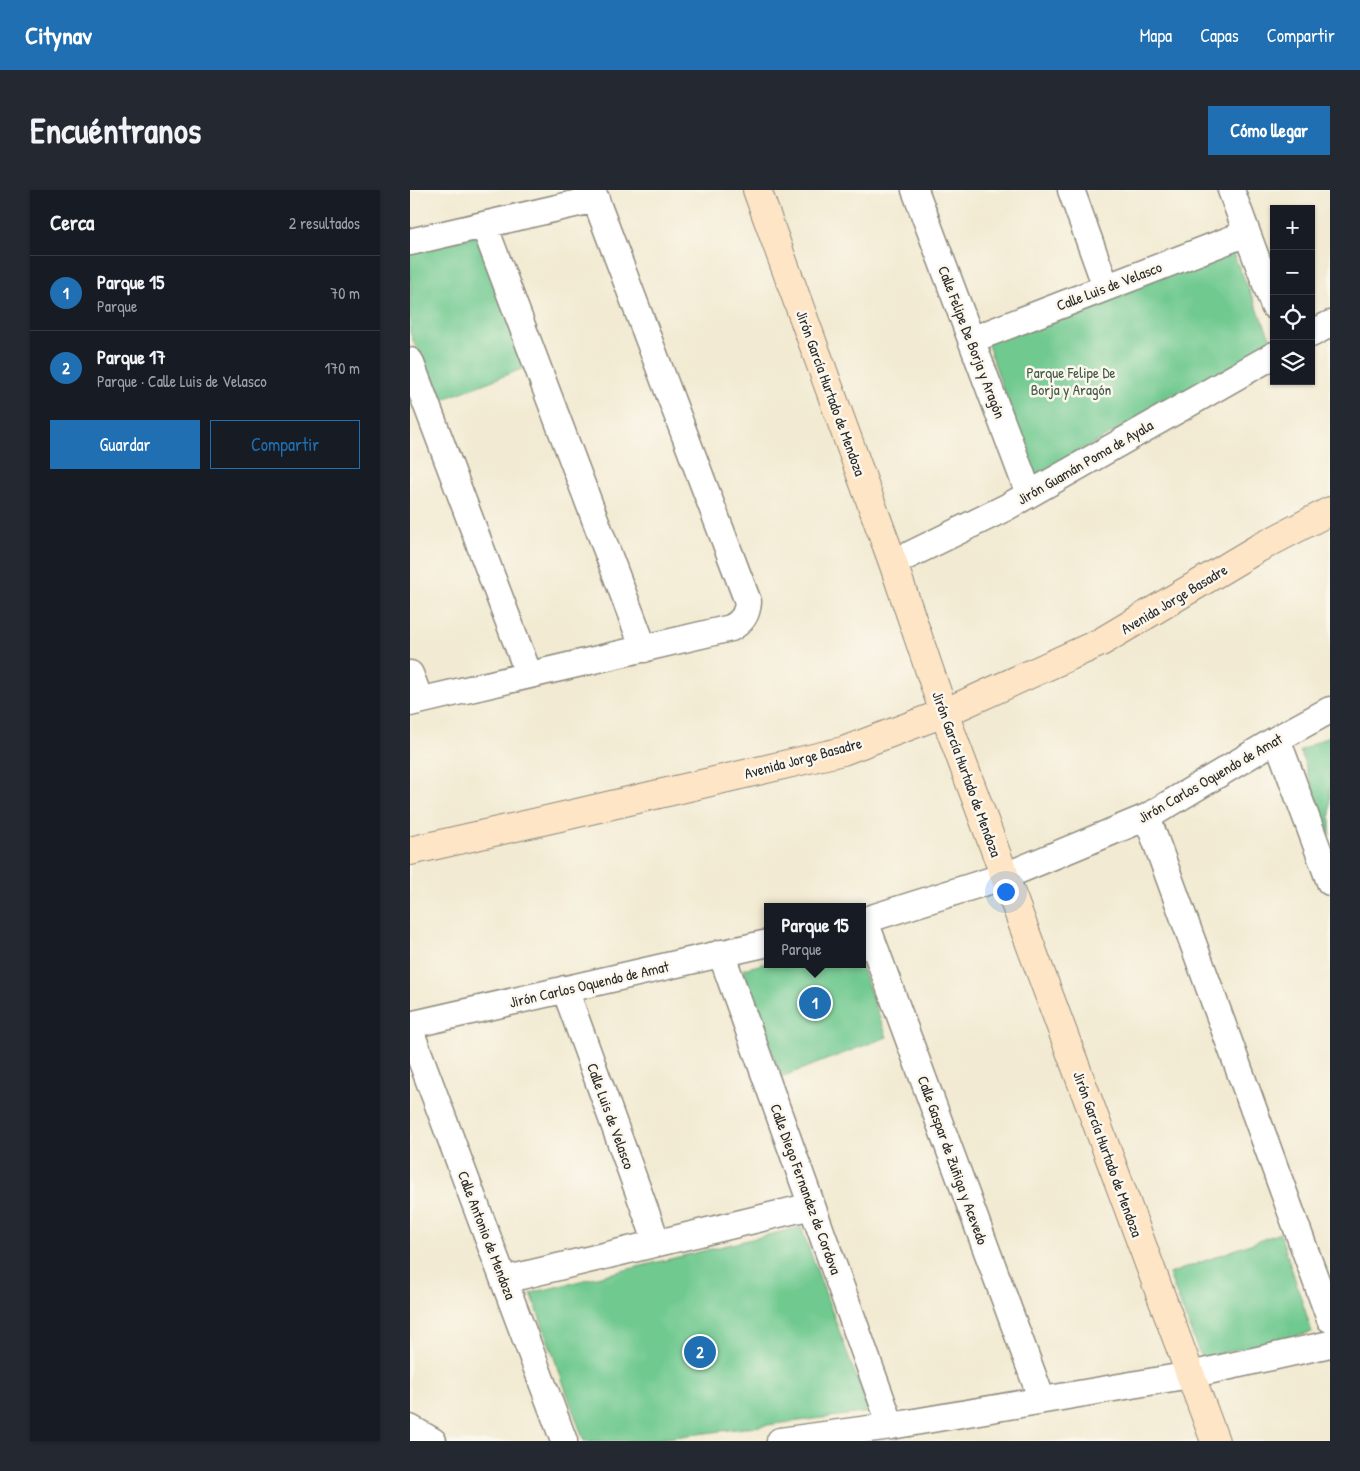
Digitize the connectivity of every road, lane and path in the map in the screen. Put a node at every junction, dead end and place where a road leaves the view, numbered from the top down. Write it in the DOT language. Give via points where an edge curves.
graph roads {
  1 [pos="756,190"];
  2 [pos="915,190"];
  3 [pos="1071,190"];
  4 [pos="1231,190"];
  5 [pos="594,195"];
  6 [pos="484,225"];
  7 [pos="1247,233"];
  8 [pos="410,242"];
  9 [pos="1106,287"];
  10 [pos="1270,295"];
  11 [pos="1330,324"];
  12 [pos="1315,332"];
  13 [pos="971,340"];
  14 [pos="1270,357"];
  15 [pos="410,361"];
  16 [pos="1029,494"];
  17 [pos="1330,511"];
  18 [pos="893,563"];
  19 [pos="644,648"];
  20 [pos="410,674"];
  21 [pos="529,675"];
  22 [pos="415,702"];
  23 [pos="1330,710"];
  24 [pos="944,713"];
  25 [pos="1277,739"];
  26 [pos="1147,817"];
  27 [pos="410,851"];
  28 [pos="1005,876"];
  29 [pos="1330,882"];
  30 [pos="866,920"];
  31 [pos="866,926"];
  32 [pos="764,943"];
  33 [pos="720,953"];
  34 [pos="565,989"];
  35 [pos="410,1025"];
  36 [pos="410,1030"];
  37 [pos="812,1206"];
  38 [pos="657,1243"];
  39 [pos="504,1280"];
  40 [pos="1330,1319"];
  41 [pos="1330,1344"];
  42 [pos="1190,1376"];
  43 [pos="1042,1400"];
  44 [pos="891,1426"];
  45 [pos="410,1428"];
  46 [pos="433,1441"];
  47 [pos="564,1441"];
  48 [pos="780,1441"];
  49 [pos="1215,1441"];
  1 -- 18 [label="street, Jirón García Hurtado de Mendoza"];
  2 -- 13 [label="street, Calle Felipe De Borja y Aragón"];
  3 -- 9 [label="street"];
  4 -- 7 [label="street"];
  5 -- 6 [label="street"];
  5 -- 19 [label="street" via="748,602 744,618 731,628"];
  6 -- 8 [label="street"];
  6 -- 19 [label="street"];
  7 -- 9 [label="street, Calle Luis de Velasco"];
  7 -- 10 [label="street"];
  9 -- 13 [label="street, Calle Luis de Velasco"];
  11 -- 12 [label="street"];
  13 -- 16 [label="street, Calle Felipe De Borja y Aragón"];
  14 -- 16 [label="street, Jirón Guamán Poma de Ayala"];
  15 -- 21 [label="street"];
  16 -- 18 [label="street, Jirón Guamán Poma de Ayala"];
  17 -- 24 [label="street, Avenida Jorge Basadre" via="1257,549 1101,642"];
  18 -- 24 [label="street, Jirón García Hurtado de Mendoza"];
  19 -- 21 [label="street"];
  20 -- 22 [label="street"];
  21 -- 22 [label="street"];
  23 -- 25 [label="street, Jirón Carlos Oquendo de Amat"];
  24 -- 27 [label="street, Avenida Jorge Basadre" via="843,751"];
  24 -- 28 [label="street, Jirón García Hurtado de Mendoza"];
  25 -- 26 [label="street, Jirón Carlos Oquendo de Amat"];
  25 -- 29 [label="street"];
  26 -- 28 [label="street, Jirón Carlos Oquendo de Amat"];
  26 -- 40 [label="street"];
  28 -- 30 [label="street, Jirón Carlos Oquendo de Amat"];
  28 -- 42 [label="street, Jirón García Hurtado de Mendoza"];
  31 -- 43 [label="street, Calle Gaspar de Zuñiga y Acevedo"];
  32 -- 33 [label="street, Jirón Carlos Oquendo de Amat"];
  33 -- 34 [label="street, Jirón Carlos Oquendo de Amat"];
  33 -- 37 [label="street, Calle Diego Fernandez de Cordova"];
  34 -- 35 [label="street, Jirón Carlos Oquendo de Amat"];
  34 -- 38 [label="street, Calle Luis de Velasco"];
  36 -- 39 [label="street, Calle Antonio de Mendoza"];
  37 -- 38 [label="street"];
  37 -- 44 [label="street, Calle Diego Fernandez de Cordova"];
  38 -- 39 [label="street"];
  39 -- 47 [label="street, Calle Antonio de Mendoza"];
  41 -- 42 [label="street"];
  42 -- 43 [label="street"];
  42 -- 49 [label="street, Jirón García Hurtado de Mendoza"];
  43 -- 44 [label="street"];
  44 -- 48 [label="street"];
  45 -- 46 [label="street"];
}
